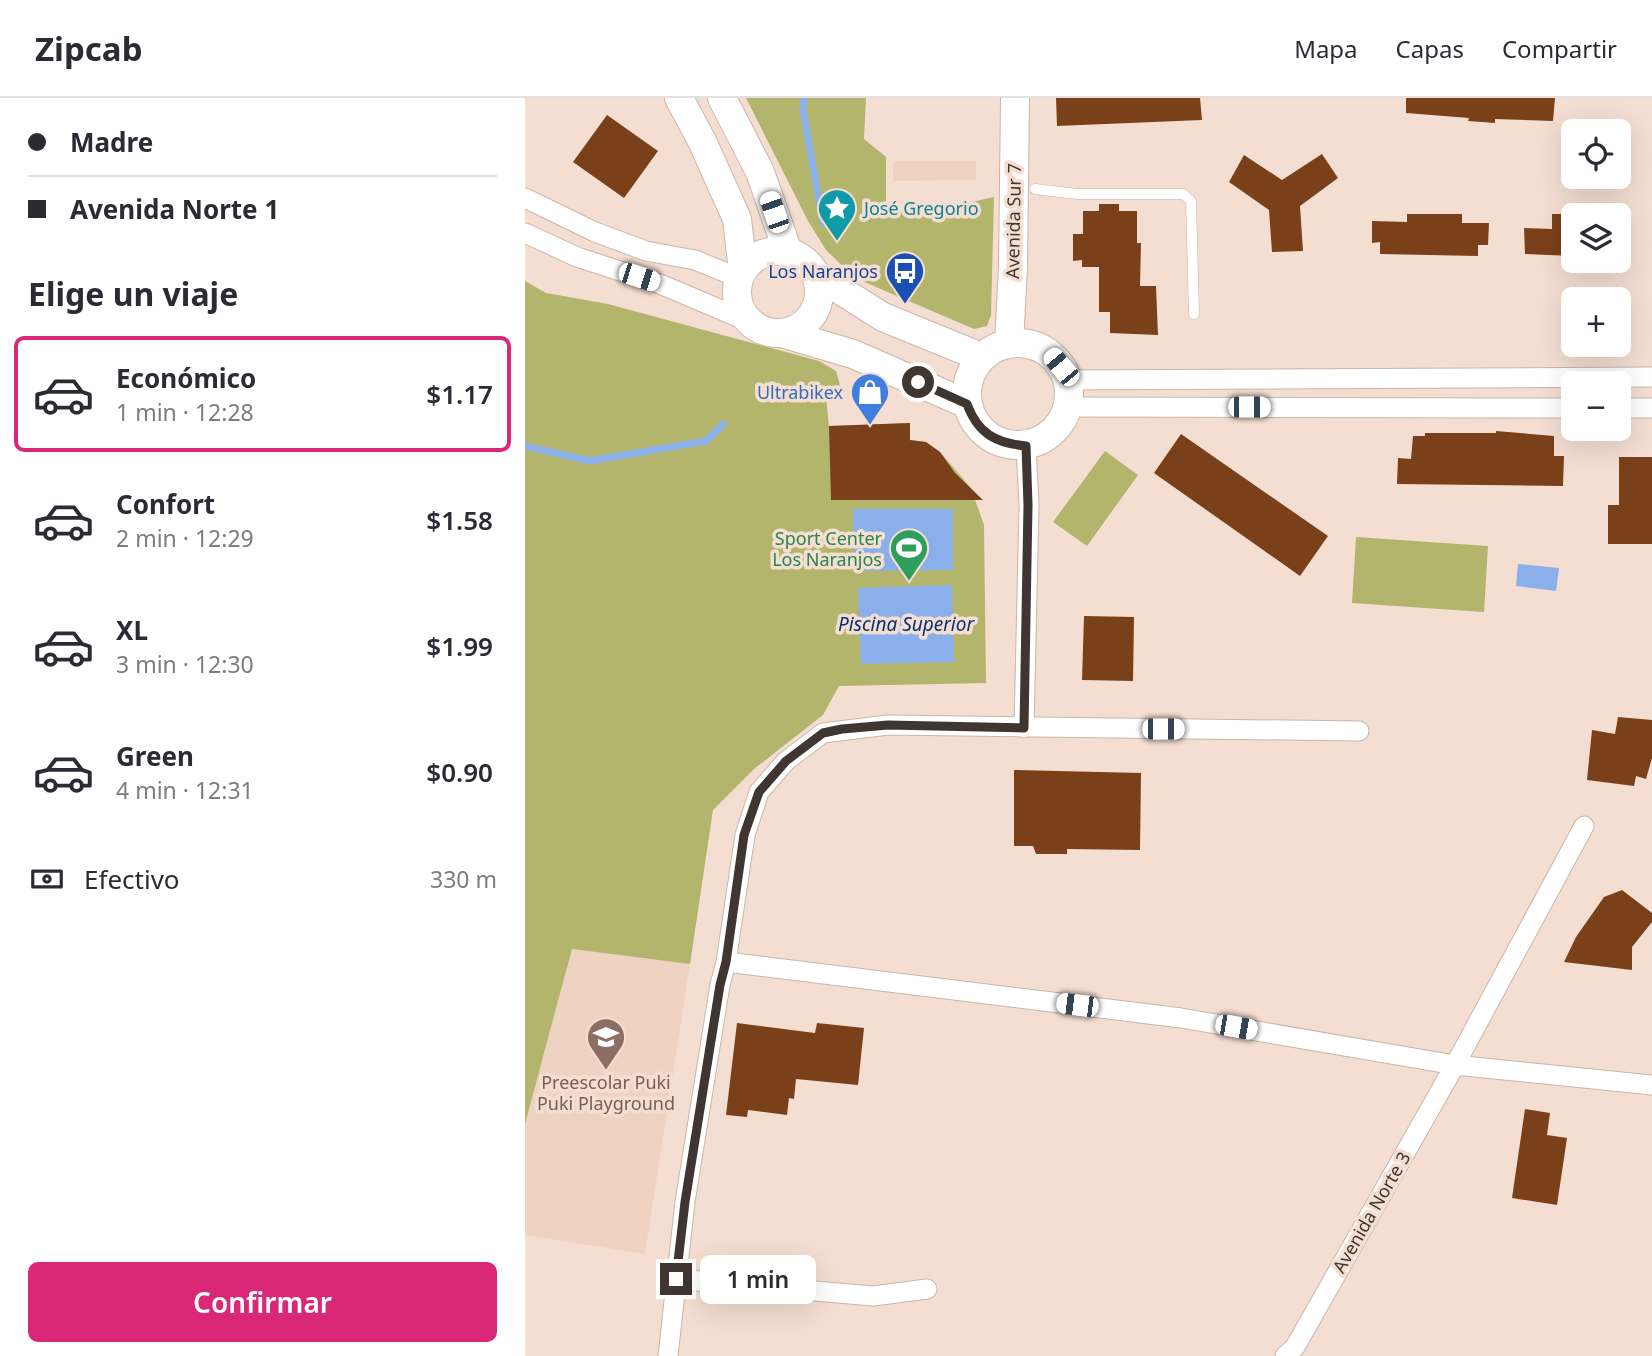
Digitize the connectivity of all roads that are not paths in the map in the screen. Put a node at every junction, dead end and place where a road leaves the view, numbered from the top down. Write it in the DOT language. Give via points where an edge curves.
graph roads {
  1 [pos="679,98"];
  2 [pos="722,98"];
  3 [pos="1015,98"];
  4 [pos="1035,189"];
  5 [pos="525,198"];
  6 [pos="525,233"];
  7 [pos="788,252"];
  8 [pos="741,274"];
  9 [pos="815,274"];
  10 [pos="1194,314"];
  11 [pos="752,323"];
  12 [pos="782,333"];
  13 [pos="1009,344"];
  14 [pos="981,357"];
  15 [pos="1652,377"];
  16 [pos="1067,394"];
  17 [pos="967,404"];
  18 [pos="1561,408"];
  19 [pos="1631,408"];
  20 [pos="1652,408"];
  21 [pos="1026,446"];
  22 [pos="1024,728"];
  23 [pos="1359,731"];
  24 [pos="1584,827"];
  25 [pos="726,962"];
  26 [pos="1455,1065"];
  27 [pos="1652,1085"];
  28 [pos="676,1279"];
  29 [pos="927,1289"];
  30 [pos="668,1356"];
  31 [pos="1285,1356"];
  1 -- 8 [label="main road" via="737,219"];
  2 -- 7 [label="main road" via="760,172"];
  3 -- 13 [label="main road, Avenida Sur 7"];
  4 -- 10 [label="lane" via="1077,194 1183,194 1191,201"];
  5 -- 8 [label="street" via="595,232 646,250"];
  6 -- 11 [label="street"];
  7 -- 8 [label="main road" via="758,256"];
  7 -- 9 [label="main road" via="804,260"];
  8 -- 11 [label="main road" via="739,302"];
  9 -- 12 [label="main road" via="816,308 806,322"];
  9 -- 14 [label="main road" via="883,317"];
  11 -- 12 [label="main road"];
  12 -- 17 [label="main road" via="853,354"];
  13 -- 14 [label="main road"];
  13 -- 16 [label="main road" via="1031,346 1051,355"];
  14 -- 17 [label="main road" via="970,374"];
  15 -- 16 [label="street"];
  16 -- 18 [label="street"];
  16 -- 21 [label="main road" via="1064,417 1051,433"];
  17 -- 21 [label="main road" via="982,432 996,441"];
  19 -- 20 [label="street"];
  21 -- 22 [label="street"];
  22 -- 23 [label="street"];
  22 -- 25 [label="street" via="888,725 842,729 823,733 786,761 759,792 744,835"];
  24 -- 26 [label="street, Avenida Norte 3"];
  25 -- 26 [label="street" via="1181,1018"];
  25 -- 28 [label="street"];
  26 -- 27 [label="street"];
  26 -- 31 [label="street, Avenida Norte 3" via="1295,1348"];
  28 -- 29 [label="street" via="873,1296"];
  28 -- 30 [label="street"];
}
